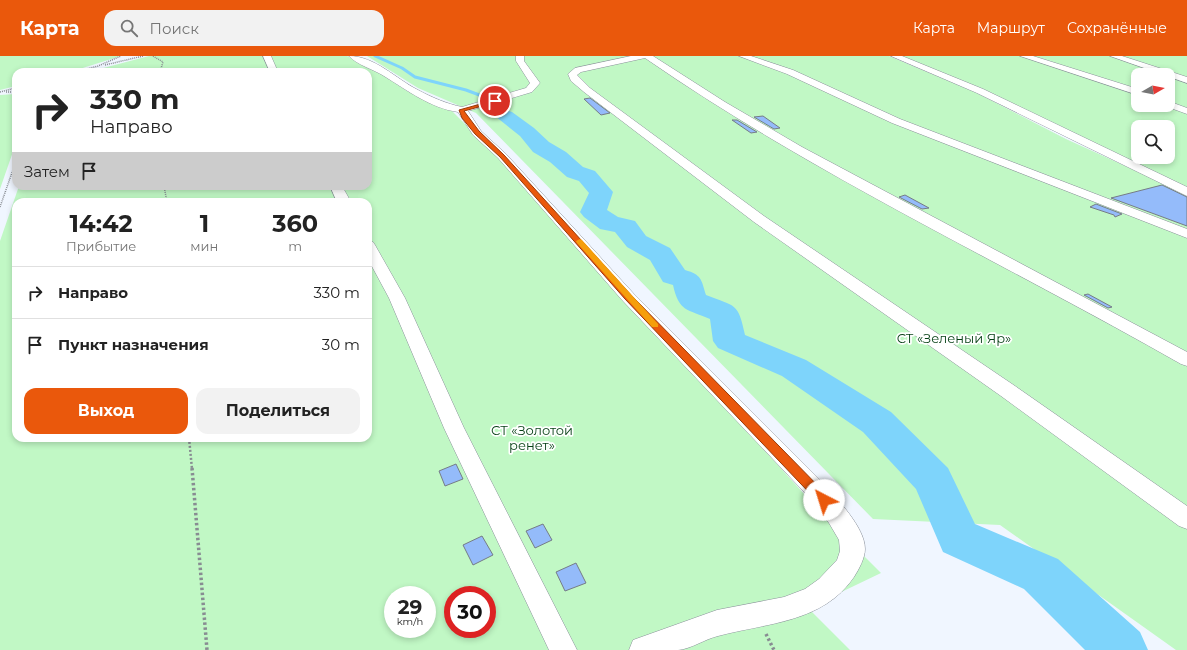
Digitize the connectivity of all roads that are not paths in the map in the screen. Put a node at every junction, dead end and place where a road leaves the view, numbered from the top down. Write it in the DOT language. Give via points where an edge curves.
graph roads {
  1 [pos="267,56"];
  2 [pos="353,56"];
  3 [pos="520,56"];
  4 [pos="643,56"];
  5 [pos="647,56"];
  6 [pos="743,56"];
  7 [pos="895,56"];
  8 [pos="1024,56"];
  9 [pos="1114,56"];
  10 [pos="272,68"];
  11 [pos="1187,80"];
  12 [pos="1131,90"];
  13 [pos="1175,107"];
  14 [pos="462,110"];
  15 [pos="1187,112"];
  16 [pos="1187,192"];
  17 [pos="1187,234"];
  18 [pos="372,252"];
  19 [pos="1187,360"];
  20 [pos="1187,519"];
  21 [pos="563,650"];
  22 [pos="642,650"];
  1 -- 10 [label="street"];
  2 -- 14 [label="street" via="388,74 414,92 450,108"];
  3 -- 14 [label="street" via="520,61 535,83 530,90"];
  4 -- 20 [label="street" via="578,70 572,74 587,90 759,219 1008,391"];
  5 -- 19 [label="street" via="751,122 868,189 1102,312"];
  6 -- 17 [label="street" via="790,72 896,121"];
  7 -- 16 [label="street" via="980,91"];
  8 -- 12 [label="street"];
  9 -- 11 [label="street"];
  13 -- 15 [label="street"];
  14 -- 22 [label="street" via="477,133 502,156 628,297 815,489 841,522 853,546 850,563 837,579 802,605 718,623"];
  18 -- 21 [label="street" via="397,298 454,428"];
}
